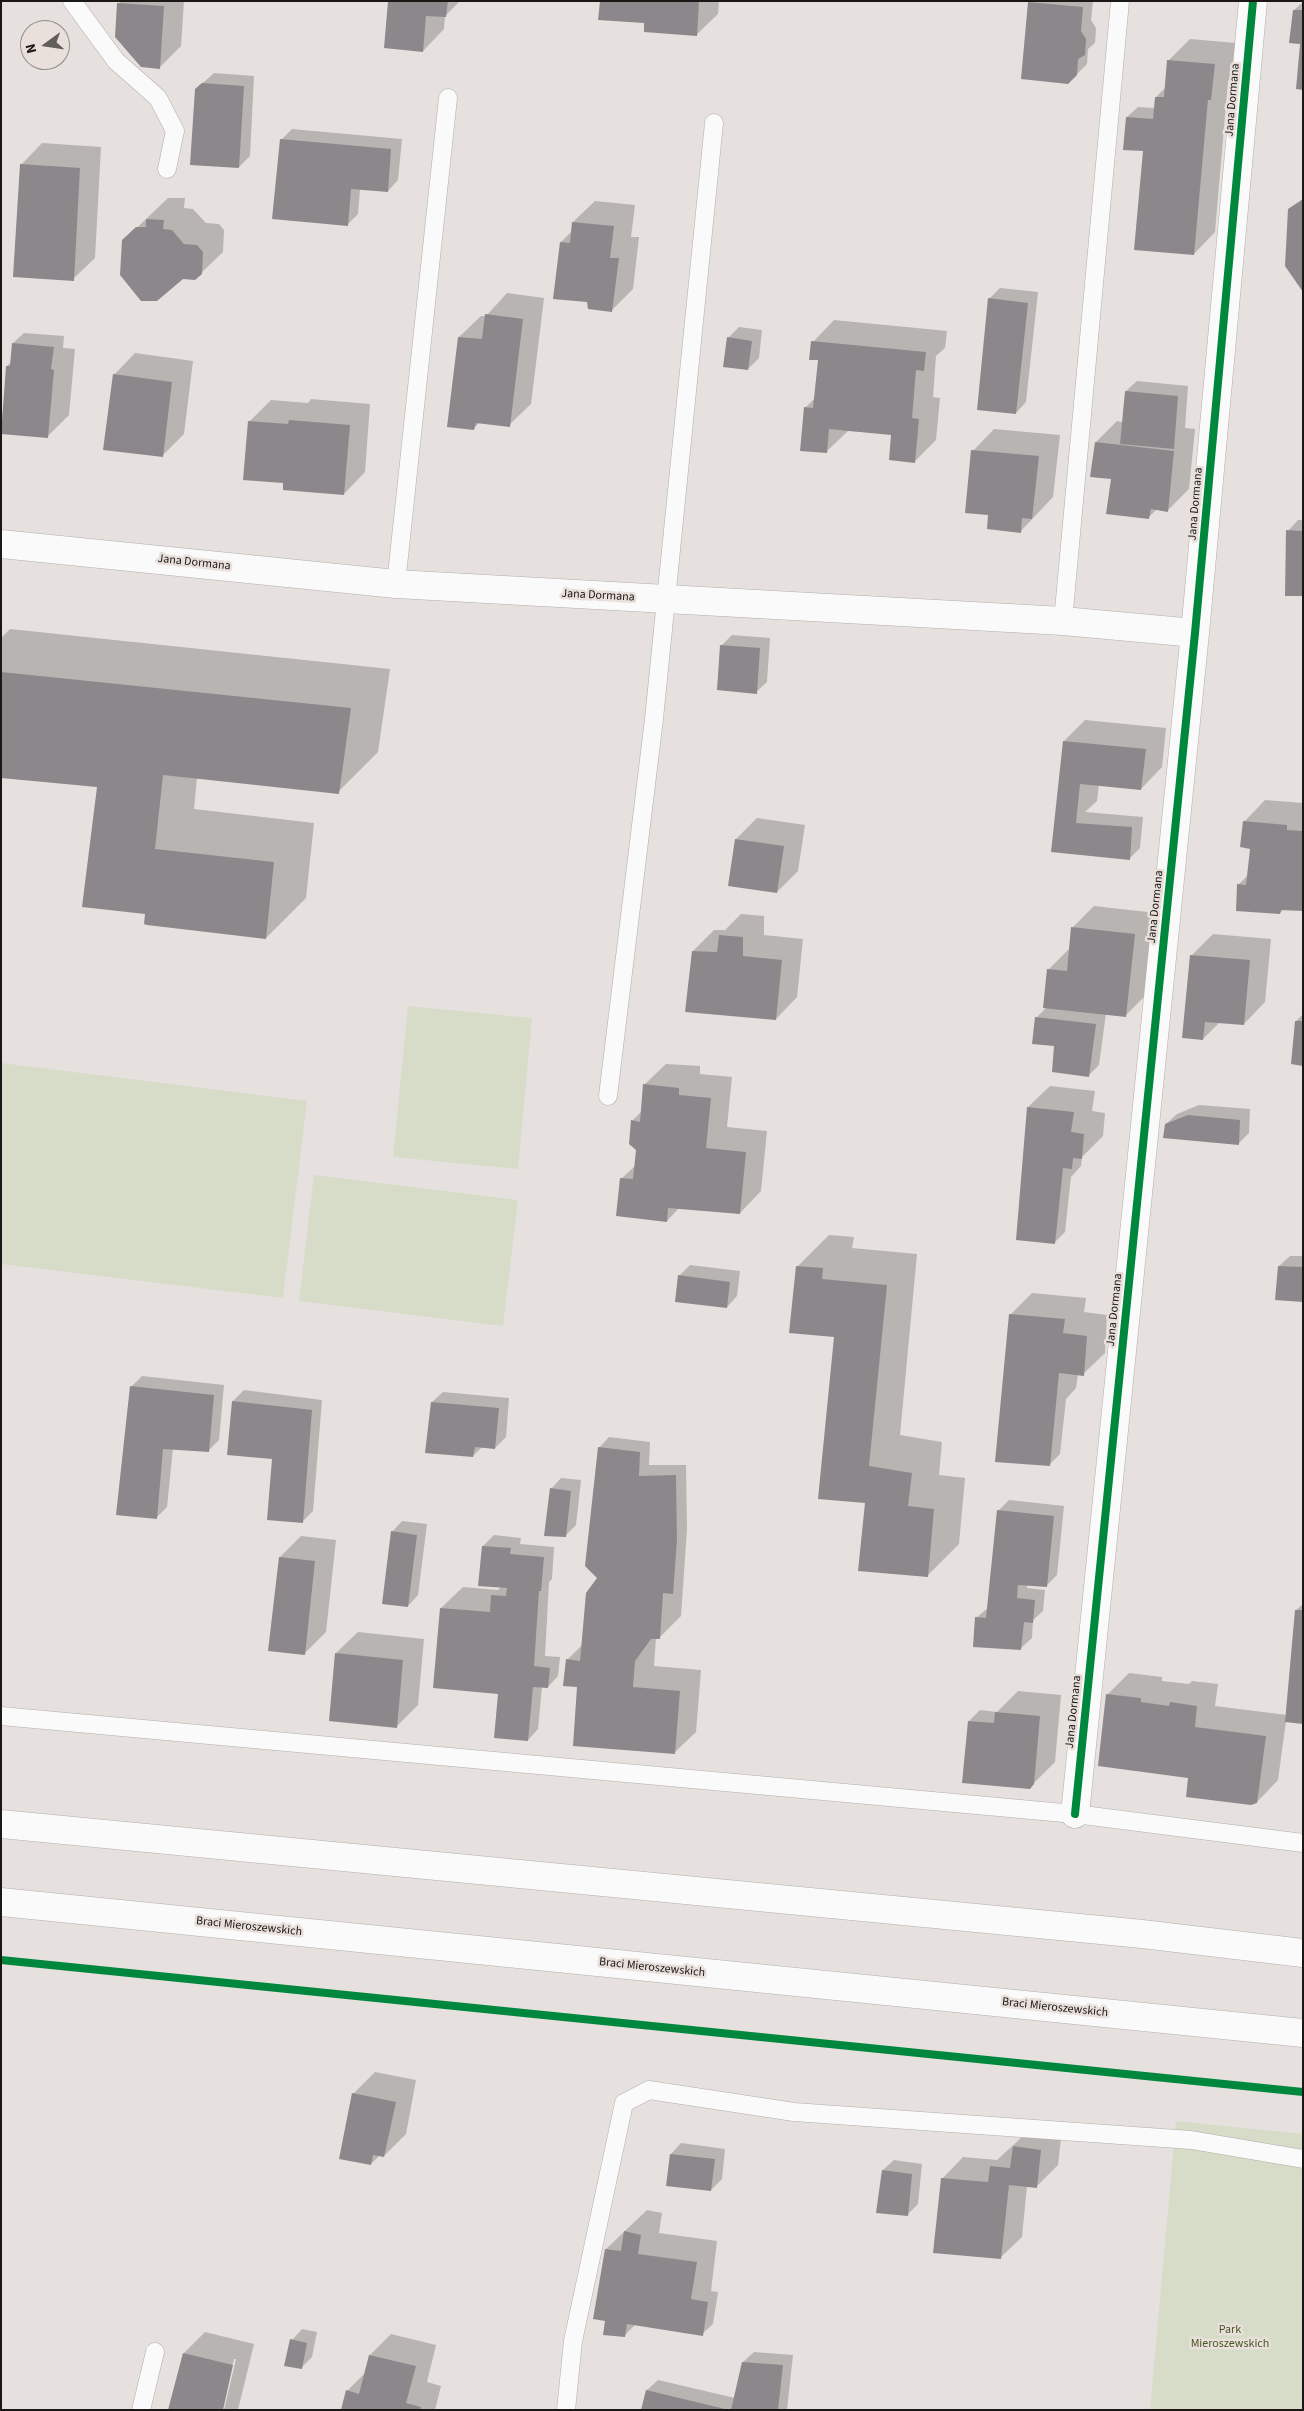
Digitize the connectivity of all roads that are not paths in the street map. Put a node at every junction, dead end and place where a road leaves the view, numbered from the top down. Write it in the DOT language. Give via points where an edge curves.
graph roads {
  1 [pos="72,1"];
  2 [pos="1120,1"];
  3 [pos="1253,1"];
  4 [pos="448,98"];
  5 [pos="714,122"];
  6 [pos="167,169"];
  7 [pos="1,544"];
  8 [pos="396,584"];
  9 [pos="665,600"];
  10 [pos="1063,621"];
  11 [pos="1195,633"];
  12 [pos="608,1096"];
  13 [pos="1,1716"];
  14 [pos="1075,1814"];
  15 [pos="1,1824"];
  16 [pos="1303,1843"];
  17 [pos="1,1902"];
  18 [pos="1303,1953"];
  19 [pos="1303,2033"];
  20 [pos="1303,2159"];
  21 [pos="155,2352"];
  22 [pos="141,2410"];
  23 [pos="566,2410"];
  1 -- 6 [label="lane" via="116,61 158,98 175,131"];
  2 -- 10 [label="lane"];
  3 -- 11 [label="street, Jana Dormana"];
  4 -- 8 [label="lane"];
  5 -- 9 [label="lane"];
  7 -- 8 [label="street, Jana Dormana"];
  8 -- 9 [label="street, Jana Dormana"];
  9 -- 10 [label="street, Jana Dormana"];
  9 -- 12 [label="lane" via="654,719"];
  10 -- 11 [label="street, Jana Dormana"];
  11 -- 14 [label="street, Jana Dormana"];
  13 -- 14 [label="lane"];
  14 -- 16 [label="lane"];
  15 -- 18 [label="street" via="1122,1932"];
  17 -- 19 [label="street, Braci Mieroszewskich"];
  20 -- 23 [label="lane" via="1190,2140 794,2112 649,2090 624,2103 573,2341"];
  21 -- 22 [label="lane"];
}
